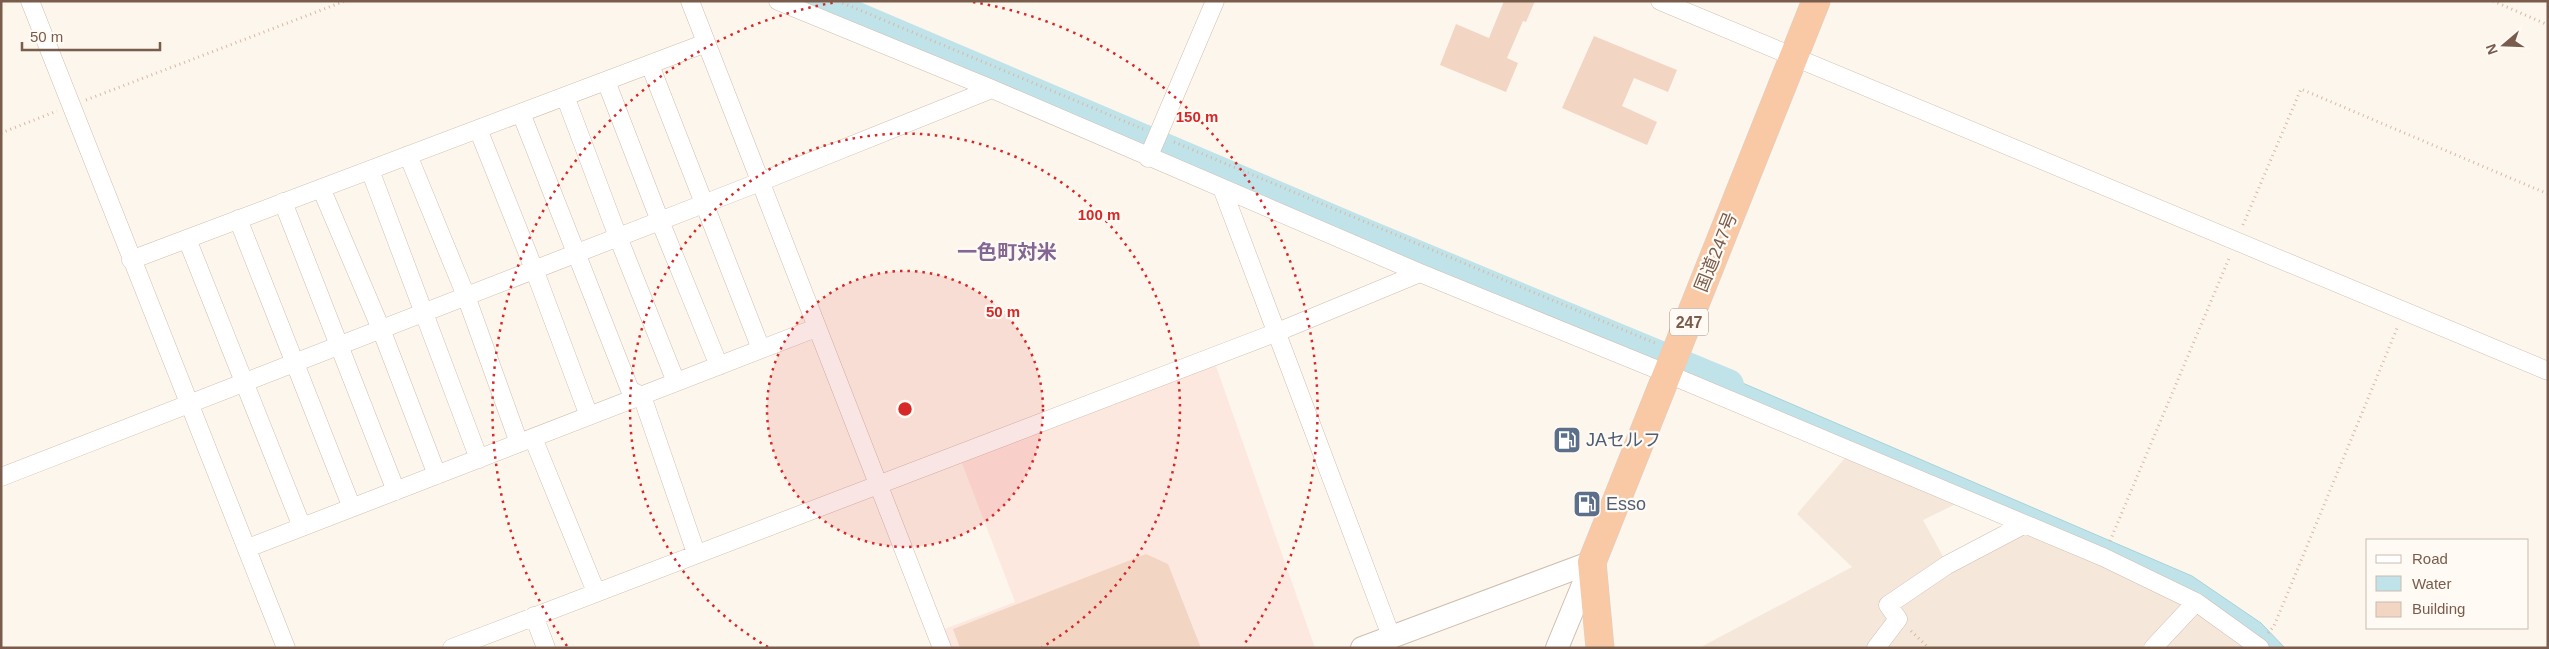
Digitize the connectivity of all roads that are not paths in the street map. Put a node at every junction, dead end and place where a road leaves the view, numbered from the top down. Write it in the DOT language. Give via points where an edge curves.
graph roads {
  1 [pos="30,1"];
  2 [pos="690,1"];
  3 [pos="778,1"];
  4 [pos="1215,1"];
  5 [pos="1660,1"];
  6 [pos="1816,1"];
  7 [pos="706,43"];
  8 [pos="1793,58"];
  9 [pos="650,65"];
  10 [pos="606,81"];
  11 [pos="992,89"];
  12 [pos="566,96"];
  13 [pos="521,113"];
  14 [pos="478,129"];
  15 [pos="408,155"];
  16 [pos="1148,158"];
  17 [pos="370,170"];
  18 [pos="760,182"];
  19 [pos="321,188"];
  20 [pos="1222,188"];
  21 [pos="283,202"];
  22 [pos="704,203"];
  23 [pos="238,219"];
  24 [pos="660,221"];
  25 [pos="618,237"];
  26 [pos="186,238"];
  27 [pos="577,253"];
  28 [pos="131,260"];
  29 [pos="534,269"];
  30 [pos="1420,273"];
  31 [pos="466,296"];
  32 [pos="424,312"];
  33 [pos="816,328"];
  34 [pos="381,329"];
  35 [pos="1275,333"];
  36 [pos="338,345"];
  37 [pos="761,349"];
  38 [pos="296,362"];
  39 [pos="1672,363"];
  40 [pos="719,366"];
  41 [pos="2548,370"];
  42 [pos="245,381"];
  43 [pos="676,382"];
  44 [pos="642,396"];
  45 [pos="190,403"];
  46 [pos="589,416"];
  47 [pos="526,441"];
  48 [pos="479,459"];
  49 [pos="437,475"];
  50 [pos="1,477"];
  51 [pos="878,483"];
  52 [pos="396,491"];
  53 [pos="352,508"];
  54 [pos="2025,524"];
  55 [pos="302,527"];
  56 [pos="248,548"];
  57 [pos="696,553"];
  58 [pos="1592,562"];
  59 [pos="596,592"];
  60 [pos="2196,602"];
  61 [pos="534,616"];
  62 [pos="1391,636"];
  63 [pos="490,641"];
  64 [pos="2259,646"];
  65 [pos="286,648"];
  66 [pos="452,648"];
  67 [pos="546,648"];
  68 [pos="942,648"];
  69 [pos="1362,648"];
  70 [pos="1557,648"];
  71 [pos="1600,648"];
  72 [pos="1876,648"];
  73 [pos="2153,648"];
  1 -- 28 [label="street"];
  2 -- 7 [label="street"];
  3 -- 11 [label="street"];
  4 -- 16 [label="street"];
  5 -- 8 [label="street"];
  6 -- 8 [label="highway, 国道247号 / 247"];
  7 -- 9 [label="street"];
  7 -- 18 [label="street"];
  8 -- 39 [label="highway, 国道247号 / 247"];
  8 -- 41 [label="street"];
  9 -- 10 [label="street"];
  9 -- 22 [label="street"];
  10 -- 12 [label="street"];
  10 -- 24 [label="street"];
  11 -- 16 [label="street"];
  11 -- 18 [label="street"];
  12 -- 13 [label="street"];
  12 -- 25 [label="street"];
  13 -- 14 [label="street"];
  13 -- 27 [label="street"];
  14 -- 15 [label="street"];
  14 -- 29 [label="street"];
  15 -- 17 [label="street"];
  15 -- 31 [label="street"];
  16 -- 20 [label="street"];
  17 -- 19 [label="street"];
  17 -- 32 [label="street"];
  18 -- 22 [label="street"];
  18 -- 33 [label="street"];
  19 -- 21 [label="street"];
  19 -- 34 [label="street"];
  20 -- 30 [label="street"];
  20 -- 35 [label="street"];
  21 -- 23 [label="street"];
  21 -- 36 [label="street"];
  22 -- 24 [label="street"];
  22 -- 37 [label="street"];
  23 -- 26 [label="street"];
  23 -- 38 [label="street"];
  24 -- 25 [label="street"];
  24 -- 40 [label="street"];
  25 -- 27 [label="street"];
  25 -- 43 [label="street"];
  26 -- 28 [label="street"];
  26 -- 42 [label="street"];
  27 -- 29 [label="street"];
  27 -- 44 [label="street" via="630,390"];
  28 -- 45 [label="street"];
  29 -- 31 [label="street"];
  29 -- 46 [label="street"];
  30 -- 35 [label="street"];
  30 -- 39 [label="street"];
  31 -- 32 [label="street"];
  31 -- 47 [label="street"];
  32 -- 34 [label="street"];
  32 -- 48 [label="street"];
  33 -- 37 [label="street"];
  33 -- 51 [label="street"];
  34 -- 36 [label="street"];
  34 -- 49 [label="street"];
  35 -- 51 [label="street"];
  35 -- 62 [label="street"];
  36 -- 38 [label="street"];
  36 -- 52 [label="street"];
  37 -- 40 [label="street"];
  38 -- 42 [label="street"];
  38 -- 53 [label="street"];
  39 -- 54 [label="street"];
  39 -- 58 [label="highway, 国道247号 / 247"];
  40 -- 43 [label="street"];
  42 -- 45 [label="street"];
  42 -- 55 [label="street"];
  43 -- 44 [label="street"];
  44 -- 46 [label="street"];
  44 -- 57 [label="street"];
  45 -- 50 [label="street"];
  45 -- 56 [label="street"];
  46 -- 47 [label="street"];
  47 -- 48 [label="street"];
  47 -- 59 [label="street"];
  48 -- 49 [label="street"];
  49 -- 52 [label="street"];
  51 -- 57 [label="street"];
  51 -- 68 [label="street"];
  52 -- 53 [label="street"];
  53 -- 55 [label="street"];
  54 -- 60 [label="street"];
  54 -- 72 [label="street" via="1947,565 1888,605 1898,619"];
  55 -- 56 [label="street"];
  56 -- 65 [label="street"];
  57 -- 59 [label="street"];
  58 -- 62 [label="street"];
  58 -- 70 [label="street"];
  58 -- 71 [label="highway, 国道247号 / 247"];
  59 -- 61 [label="street"];
  60 -- 64 [label="street"];
  60 -- 73 [label="street"];
  61 -- 63 [label="street"];
  61 -- 67 [label="street"];
  62 -- 69 [label="street"];
  63 -- 66 [label="street"];
}
